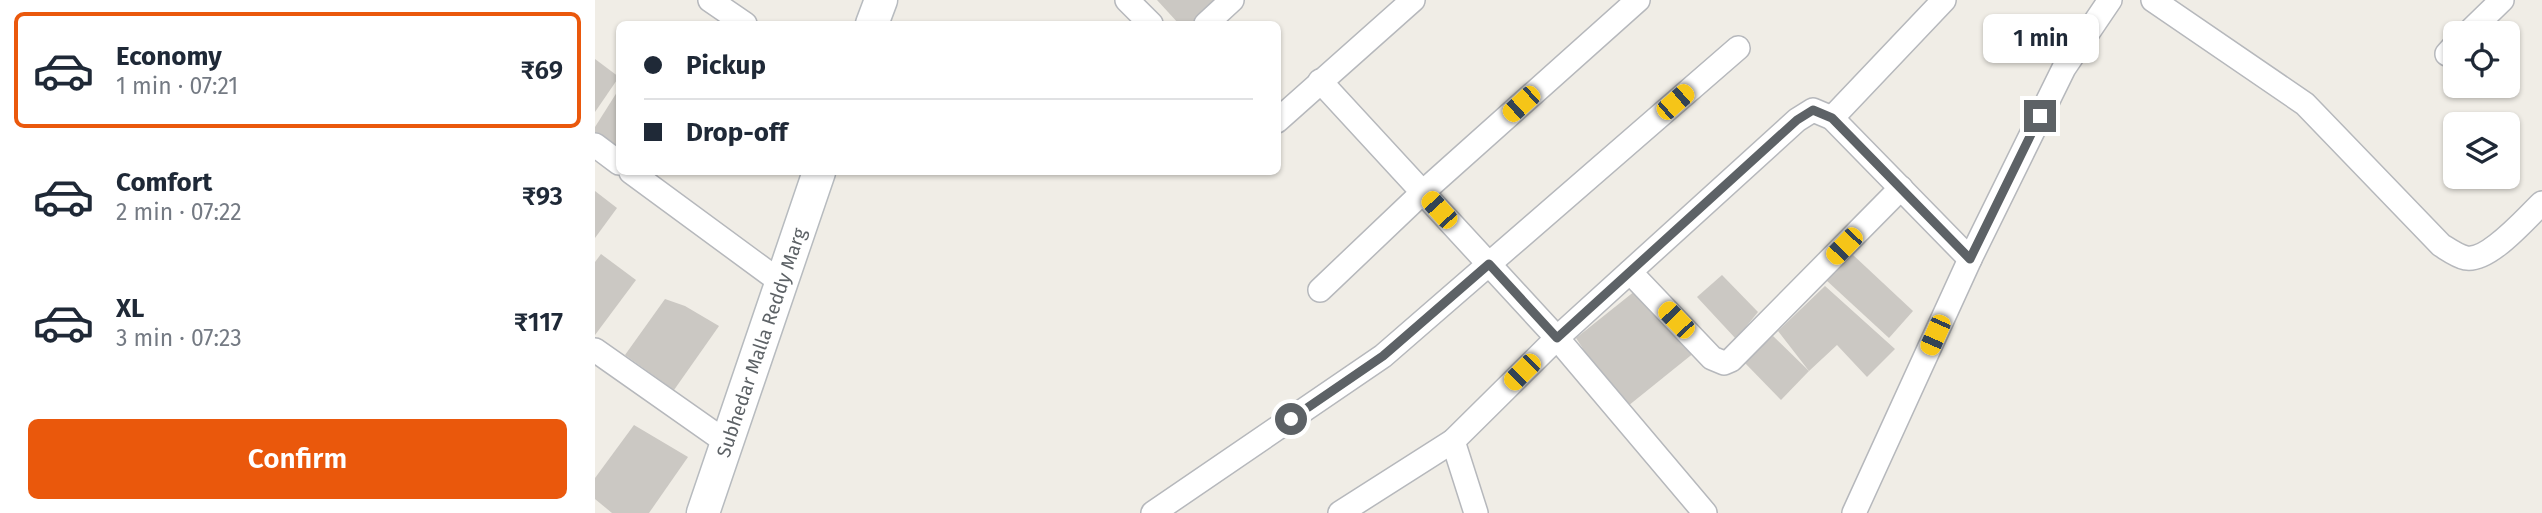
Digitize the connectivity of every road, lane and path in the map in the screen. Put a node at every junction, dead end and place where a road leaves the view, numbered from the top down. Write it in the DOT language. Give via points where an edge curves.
graph roads {
  1 [pos="711,0"];
  2 [pos="881,0"];
  3 [pos="1128,0"];
  4 [pos="1233,0"];
  5 [pos="1413,0"];
  6 [pos="1638,0"];
  7 [pos="1944,0"];
  8 [pos="2111,0"];
  9 [pos="2154,0"];
  10 [pos="2502,0"];
  11 [pos="741,21"];
  12 [pos="873,21"];
  13 [pos="1145,21"];
  14 [pos="1209,21"];
  15 [pos="2480,21"];
  16 [pos="1738,48"];
  17 [pos="1319,81"];
  18 [pos="1281,117"];
  19 [pos="1832,118"];
  20 [pos="595,145"];
  21 [pos="616,161"];
  22 [pos="635,175"];
  23 [pos="818,175"];
  24 [pos="1901,188"];
  25 [pos="1423,192"];
  26 [pos="2542,203"];
  27 [pos="1970,259"];
  28 [pos="1489,264"];
  29 [pos="1630,272"];
  30 [pos="782,284"];
  31 [pos="1320,290"];
  32 [pos="1557,338"];
  33 [pos="595,350"];
  34 [pos="1453,441"];
  35 [pos="726,442"];
  36 [pos="703,513"];
  37 [pos="1153,513"];
  38 [pos="1340,513"];
  39 [pos="1476,513"];
  40 [pos="1705,513"];
  41 [pos="1854,513"];
  1 -- 11 [label="street"];
  2 -- 12 [label="main road"];
  3 -- 13 [label="street"];
  4 -- 14 [label="street"];
  5 -- 17 [label="street"];
  6 -- 25 [label="street"];
  7 -- 19 [label="street"];
  8 -- 27 [label="street" via="2064,68"];
  9 -- 26 [label="street" via="2305,104 2455,254 2469,259 2486,254"];
  10 -- 15 [label="street"];
  16 -- 28 [label="street"];
  17 -- 18 [label="street"];
  17 -- 25 [label="street"];
  19 -- 24 [label="street"];
  19 -- 29 [label="street" via="1813,110 1797,120"];
  20 -- 21 [label="street"];
  22 -- 30 [label="street"];
  23 -- 30 [label="main road, Subhedar Malla Reddy Marg"];
  24 -- 27 [label="street"];
  24 -- 29 [label="street" via="1724,363 1712,358"];
  25 -- 28 [label="street"];
  25 -- 31 [label="street"];
  27 -- 41 [label="street"];
  28 -- 32 [label="street"];
  28 -- 37 [label="street" via="1383,356"];
  29 -- 32 [label="street"];
  30 -- 35 [label="main road, Subhedar Malla Reddy Marg"];
  32 -- 34 [label="street"];
  32 -- 40 [label="street"];
  33 -- 35 [label="street"];
  34 -- 38 [label="street"];
  34 -- 39 [label="street"];
  35 -- 36 [label="main road, Subhedar Malla Reddy Marg"];
}
